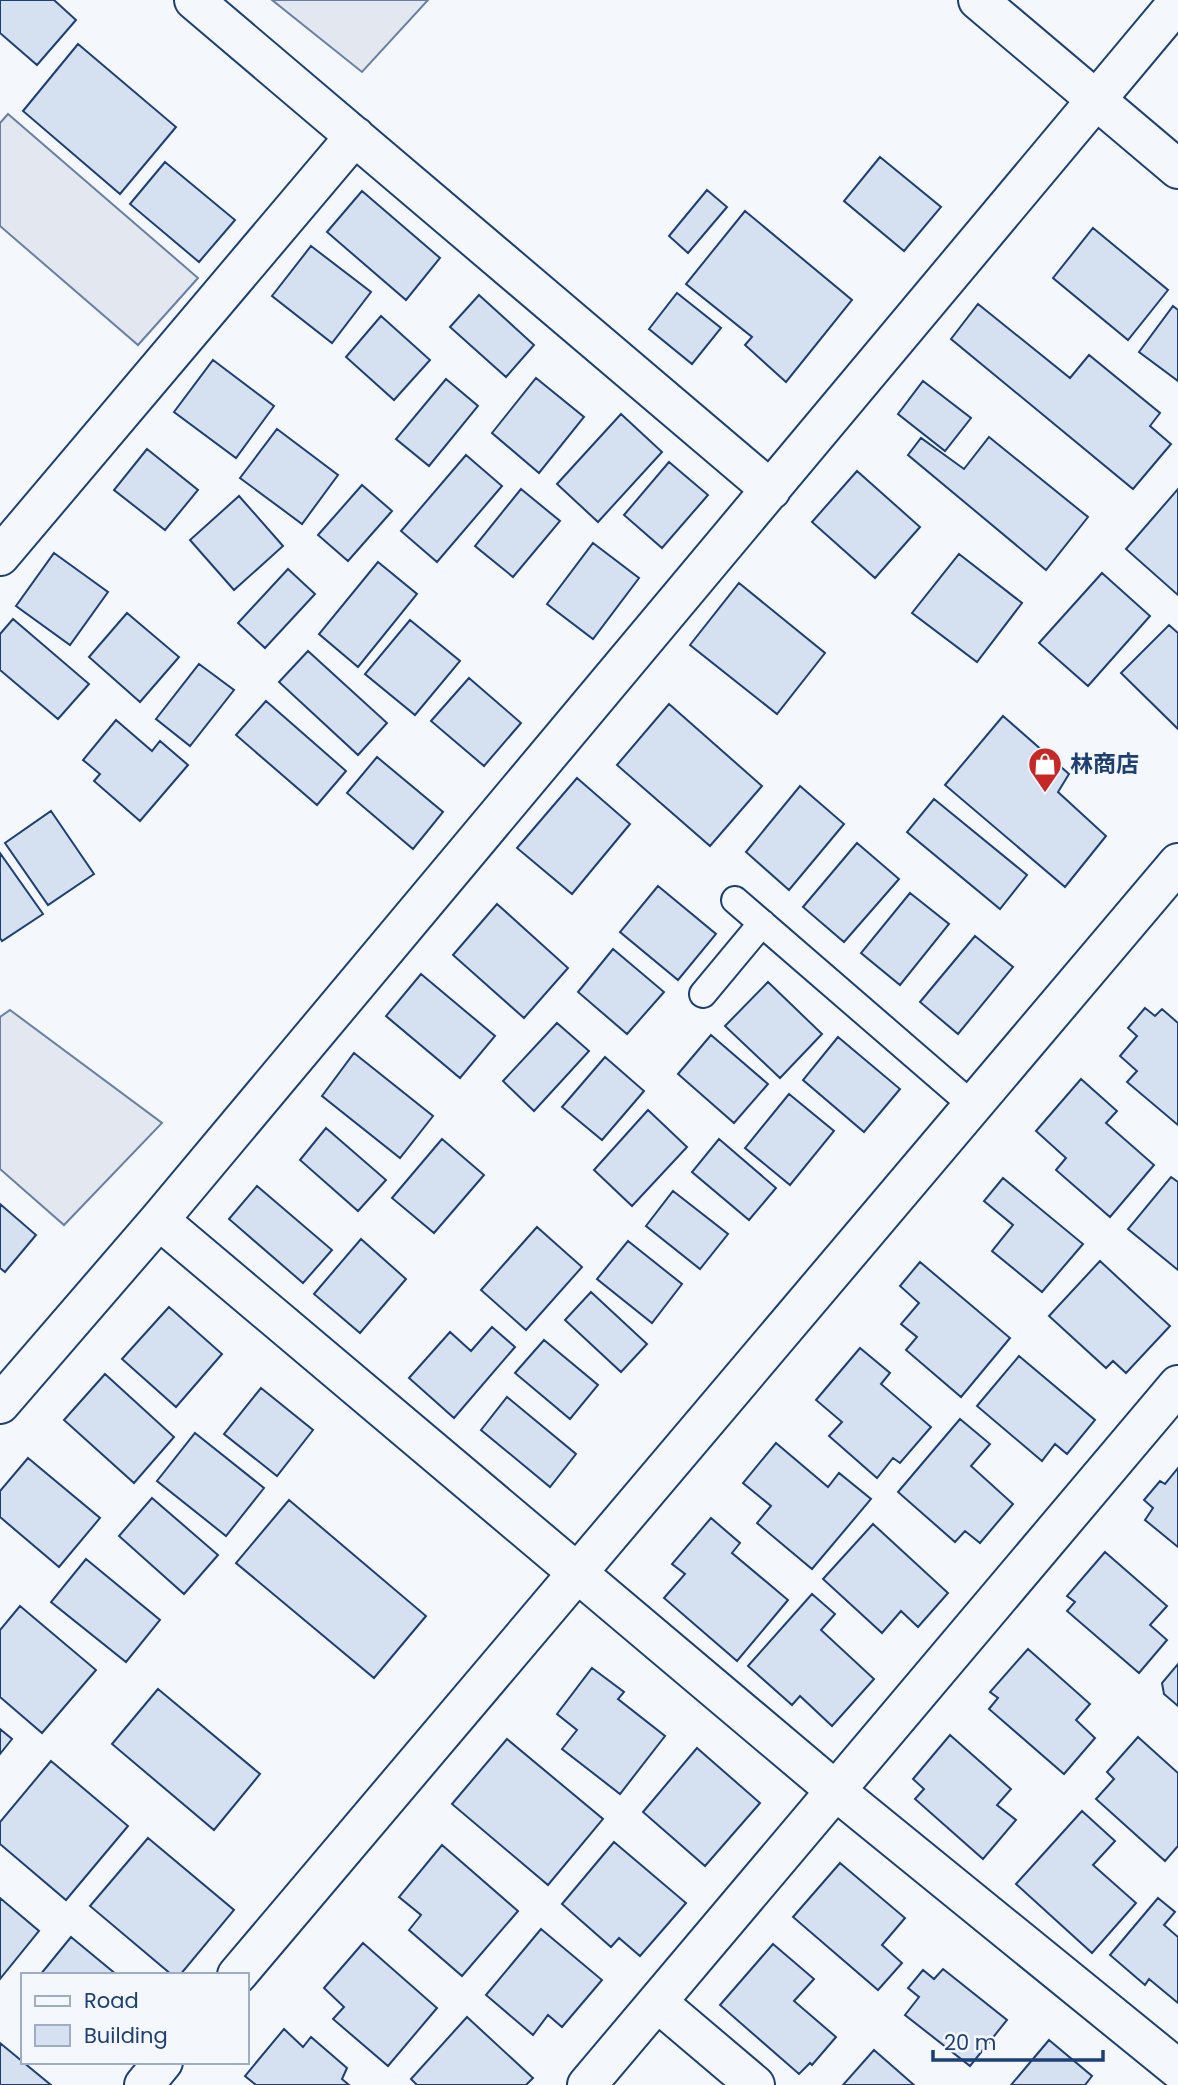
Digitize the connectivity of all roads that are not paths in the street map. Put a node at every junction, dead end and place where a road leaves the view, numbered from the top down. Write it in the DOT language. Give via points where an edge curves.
graph roads {
  1 [pos="194,0"];
  2 [pos="978,0"];
  3 [pos="1178,2"];
  4 [pos="1097,101"];
  5 [pos="355,136"];
  6 [pos="1178,169"];
  7 [pos="771,490"];
  8 [pos="0,556"];
  9 [pos="1178,863"];
  10 [pos="735,900"];
  11 [pos="762,923"];
  12 [pos="702,994"];
  13 [pos="972,1105"];
  14 [pos="159,1220"];
  15 [pos="1178,1385"];
  16 [pos="0,1404"];
  17 [pos="577,1573"];
  18 [pos="836,1791"];
  19 [pos="239,1973"];
  20 [pos="657,2002"];
  21 [pos="161,2064"];
  22 [pos="1178,2068"];
  23 [pos="144,2085"];
  24 [pos="587,2085"];
  25 [pos="755,2085"];
  1 -- 5 [label="street"];
  2 -- 4 [label="street"];
  3 -- 4 [label="street"];
  4 -- 6 [label="street"];
  4 -- 7 [label="street"];
  5 -- 7 [label="street"];
  5 -- 8 [label="street"];
  7 -- 14 [label="street"];
  9 -- 13 [label="street"];
  10 -- 11 [label="lane"];
  11 -- 12 [label="lane"];
  11 -- 13 [label="lane"];
  13 -- 17 [label="street"];
  14 -- 16 [label="street"];
  14 -- 17 [label="street"];
  15 -- 18 [label="street"];
  17 -- 18 [label="street"];
  17 -- 19 [label="street"];
  18 -- 20 [label="street"];
  18 -- 22 [label="street"];
  20 -- 24 [label="street"];
  20 -- 25 [label="street"];
  21 -- 23 [label="street"];
}
